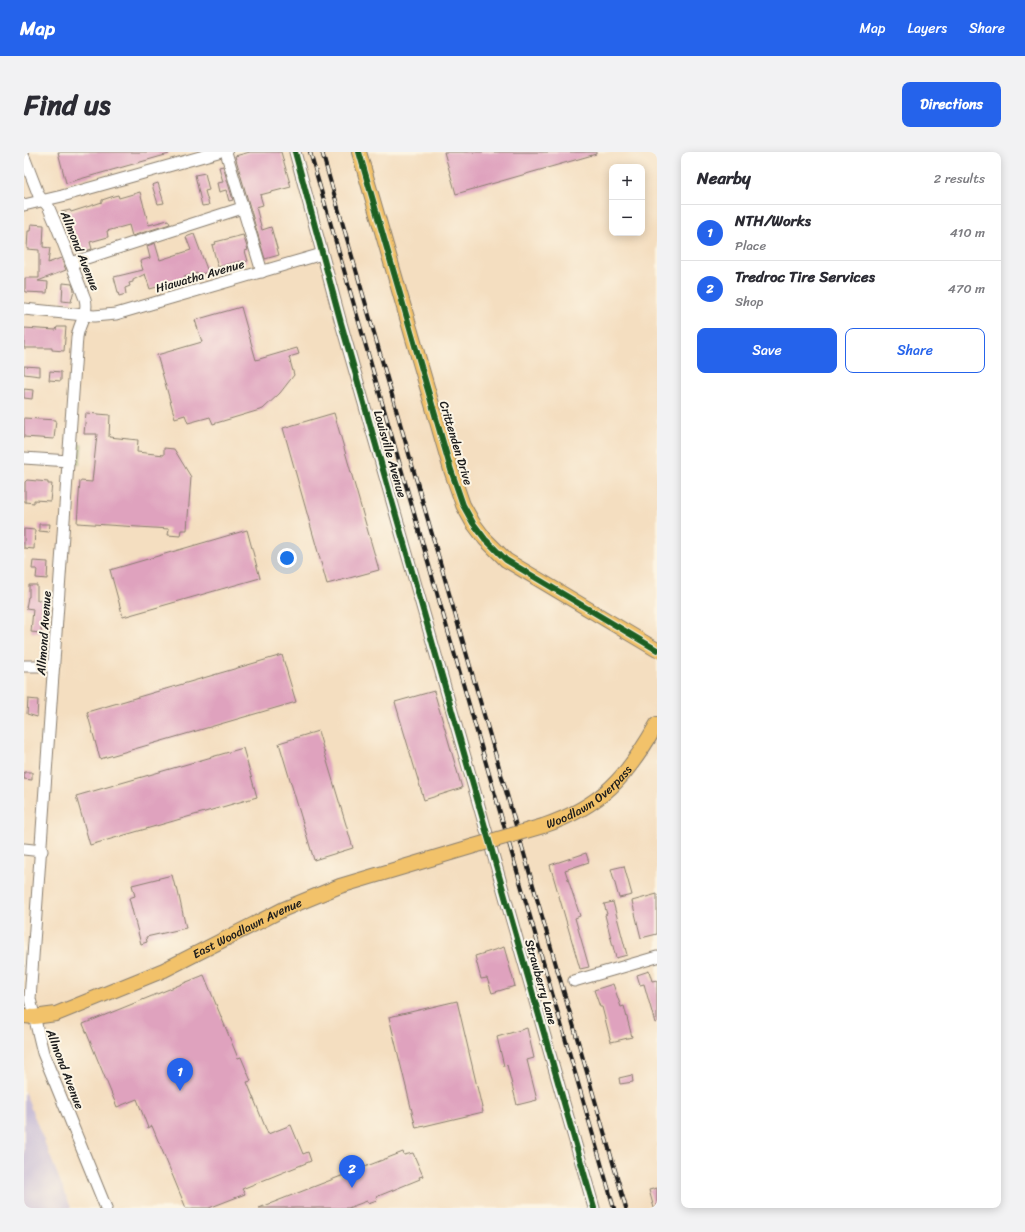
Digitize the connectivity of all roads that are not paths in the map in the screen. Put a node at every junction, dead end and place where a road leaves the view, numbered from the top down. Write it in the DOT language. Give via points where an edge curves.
graph roads {
  1 [pos="218,152"];
  2 [pos="226,152"];
  3 [pos="295,152"];
  4 [pos="360,152"];
  5 [pos="24,157"];
  6 [pos="44,201"];
  7 [pos="24,205"];
  8 [pos="242,208"];
  9 [pos="322,254"];
  10 [pos="71,263"];
  11 [pos="262,272"];
  12 [pos="24,309"];
  13 [pos="85,315"];
  14 [pos="24,458"];
  15 [pos="69,461"];
  16 [pos="657,650"];
  17 [pos="24,666"];
  18 [pos="54,666"];
  19 [pos="657,724"];
  20 [pos="467,761"];
  21 [pos="474,846"];
  22 [pos="24,849"];
  23 [pos="42,851"];
  24 [pos="657,957"];
  25 [pos="574,981"];
  26 [pos="29,1017"];
  27 [pos="106,1208"];
  28 [pos="594,1208"];
  1 -- 6 [label="street"];
  2 -- 8 [label="street"];
  3 -- 9 [label="street, Louisville Avenue"];
  4 -- 16 [label="main road, Crittenden Drive" via="451,470 473,523 506,560"];
  5 -- 6 [label="street, Allmond Avenue" via="39,196"];
  6 -- 7 [label="street"];
  6 -- 10 [label="street, Allmond Avenue"];
  8 -- 10 [label="street"];
  8 -- 11 [label="street"];
  9 -- 11 [label="street, Hiawatha Avenue"];
  9 -- 20 [label="street, Louisville Avenue"];
  10 -- 13 [label="street, Allmond Avenue" via="85,299"];
  11 -- 13 [label="street, Hiawatha Avenue" via="116,314"];
  12 -- 13 [label="street, Hiawatha Avenue"];
  13 -- 15 [label="street, Allmond Avenue" via="77,337"];
  14 -- 15 [label="street"];
  15 -- 18 [label="street, Allmond Avenue"];
  17 -- 18 [label="street"];
  18 -- 23 [label="street, Allmond Avenue"];
  19 -- 21 [label="main road, Woodlawn Overpass, bridge" via="622,777 586,807 543,826"];
  20 -- 28 [label="street, Strawberry Lane"];
  21 -- 26 [label="main road, East Woodlawn Avenue" via="370,876 311,897 164,970 56,1014"];
  22 -- 23 [label="street"];
  23 -- 26 [label="street, Allmond Avenue"];
  24 -- 25 [label="street"];
  26 -- 27 [label="street, Allmond Avenue"];
}
